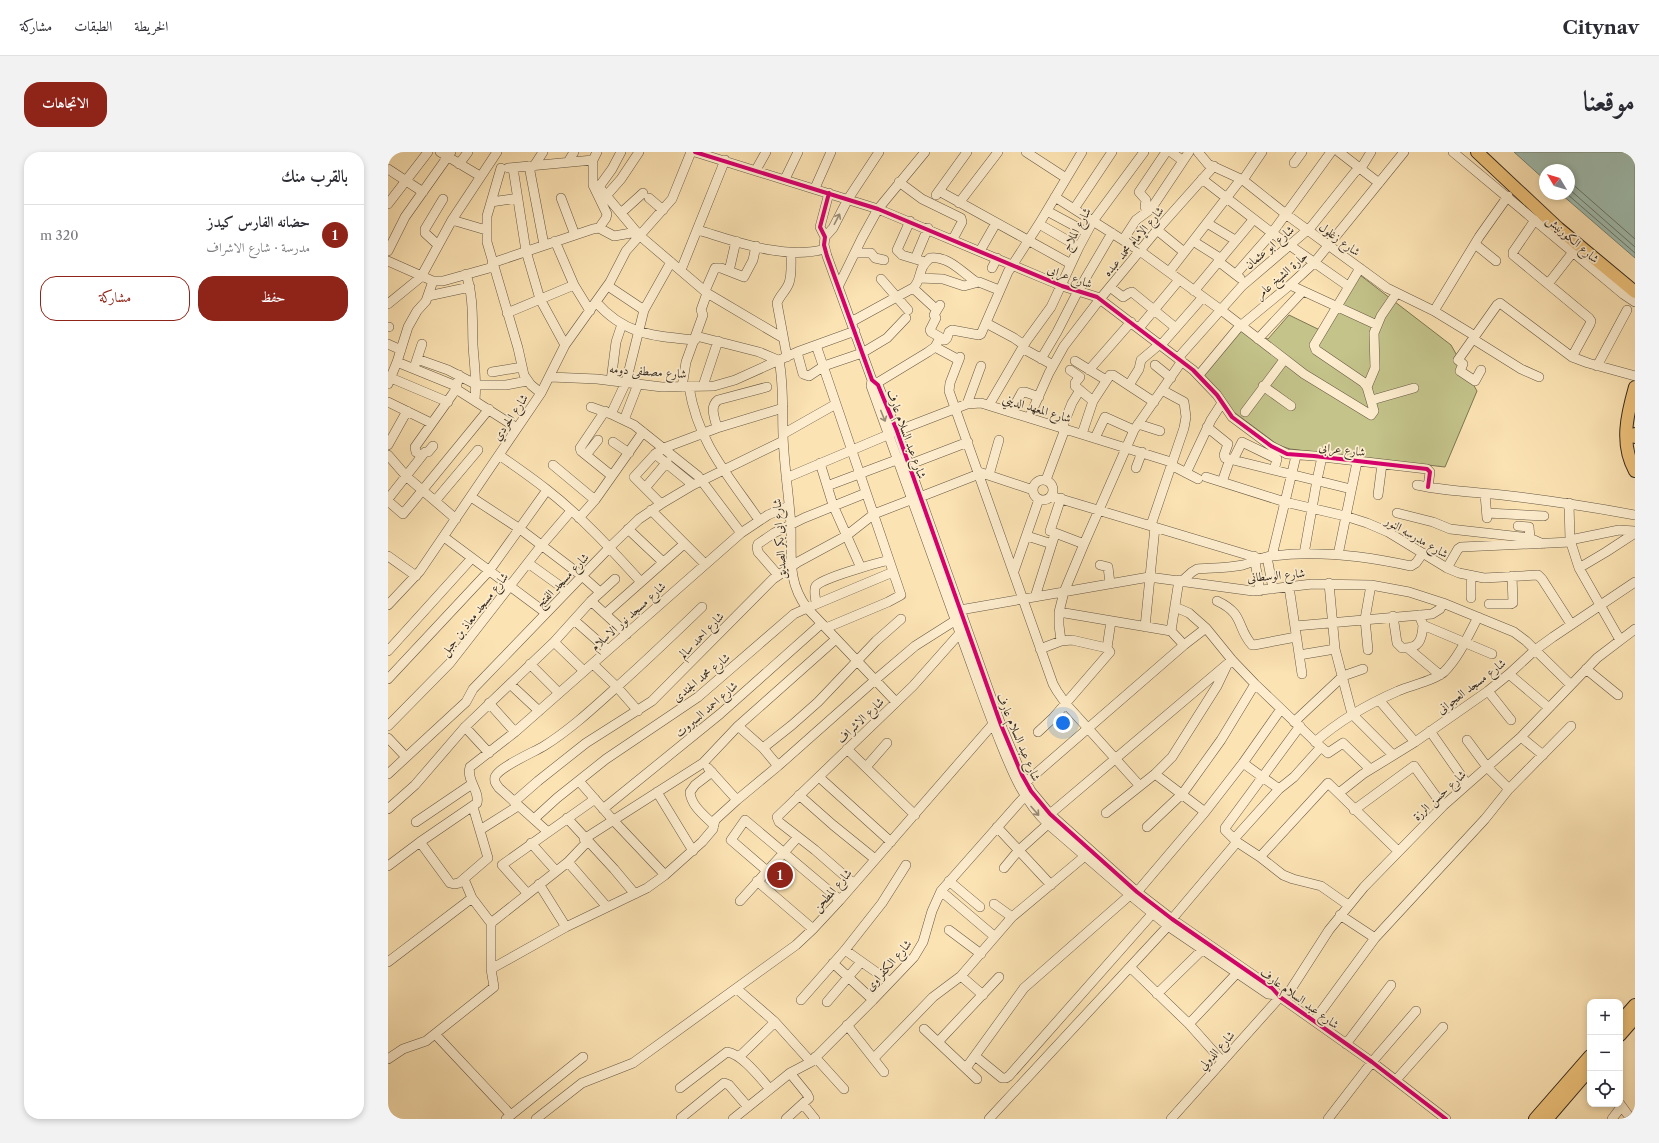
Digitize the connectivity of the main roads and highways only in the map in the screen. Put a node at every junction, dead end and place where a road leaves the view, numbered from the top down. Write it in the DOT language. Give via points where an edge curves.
graph roads {
  1 [pos="1477,152"];
  2 [pos="1488,152"];
  3 [pos="1635,282"];
  4 [pos="1635,292"];
  5 [pos="1635,387"];
  6 [pos="1635,434"];
  7 [pos="1635,437"];
  8 [pos="1635,471"];
  9 [pos="1635,1005"];
  10 [pos="1635,1018"];
  11 [pos="1623,1019"];
  12 [pos="1623,1032"];
  13 [pos="1587,1059"];
  14 [pos="1588,1071"];
  15 [pos="1551,1118"];
  16 [pos="1535,1119"];
  1 -- 4 [label="main road, شارع الكورنيش" via="1558,228"];
  2 -- 3 [label="main road, شارع الكورنيش" via="1562,223"];
  5 -- 8 [label="main road" via="1626,439 1629,458"];
  6 -- 7 [label="main road"];
  9 -- 11 [label="main road"];
  10 -- 12 [label="main road"];
  13 -- 16 [label="main road"];
  14 -- 15 [label="main road"];
}
